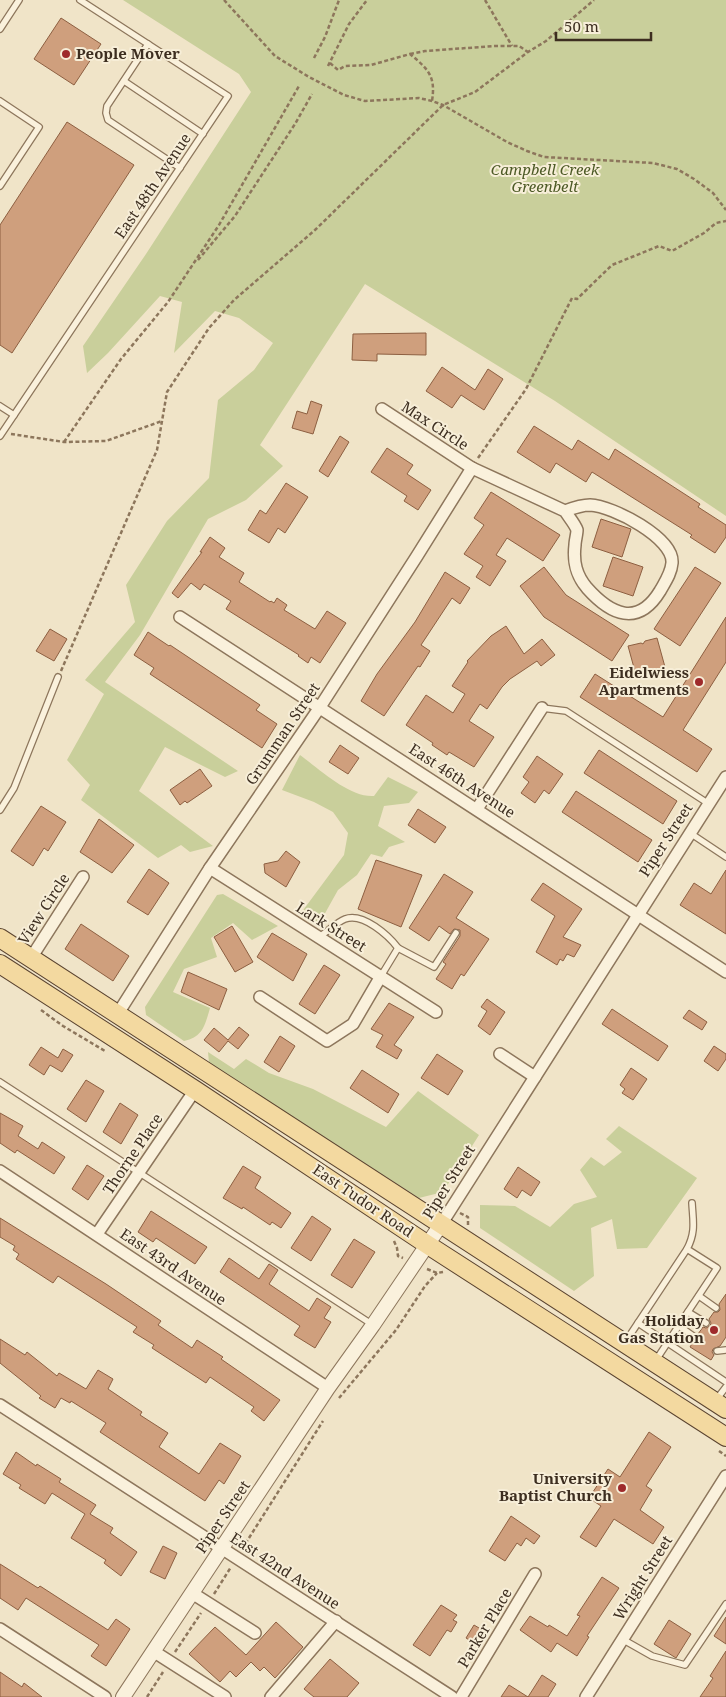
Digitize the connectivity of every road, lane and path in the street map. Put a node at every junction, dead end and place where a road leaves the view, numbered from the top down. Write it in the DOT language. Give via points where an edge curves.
graph roads {
  1 [pos="19,0"];
  2 [pos="80,0"];
  3 [pos="224,0"];
  4 [pos="339,0"];
  5 [pos="366,0"];
  6 [pos="486,0"];
  7 [pos="594,0"];
  8 [pos="0,29"];
  9 [pos="148,44"];
  10 [pos="512,46"];
  11 [pos="528,52"];
  12 [pos="410,54"];
  13 [pos="314,58"];
  14 [pos="124,81"];
  15 [pos="299,86"];
  16 [pos="312,94"];
  17 [pos="0,101"];
  18 [pos="432,101"];
  19 [pos="443,105"];
  20 [pos="203,134"];
  21 [pos="180,168"];
  22 [pos="0,186"];
  23 [pos="726,210"];
  24 [pos="726,221"];
  25 [pos="188,271"];
  26 [pos="0,406"];
  27 [pos="382,409"];
  28 [pos="14,415"];
  29 [pos="162,421"];
  30 [pos="1,434"];
  31 [pos="64,442"];
  32 [pos="472,468"];
  33 [pos="565,511"];
  34 [pos="180,617"];
  35 [pos="58,677"];
  36 [pos="320,707"];
  37 [pos="542,708"];
  38 [pos="726,777"];
  39 [pos="709,804"];
  40 [pos="477,809"];
  41 [pos="0,810"];
  42 [pos="690,833"];
  43 [pos="726,857"];
  44 [pos="210,868"];
  45 [pos="83,877"];
  46 [pos="637,915"];
  47 [pos="456,932"];
  48 [pos="319,937"];
  49 [pos="0,938"];
  50 [pos="398,948"];
  51 [pos="31,958"];
  52 [pos="0,964"];
  53 [pos="726,972"];
  54 [pos="382,976"];
  55 [pos="260,997"];
  56 [pos="436,1012"];
  57 [pos="117,1015"];
  58 [pos="500,1054"];
  59 [pos="535,1077"];
  60 [pos="0,1082"];
  61 [pos="195,1090"];
  62 [pos="0,1172"];
  63 [pos="139,1172"];
  64 [pos="692,1203"];
  65 [pos="442,1224"];
  66 [pos="97,1234"];
  67 [pos="428,1245"];
  68 [pos="687,1249"];
  69 [pos="437,1274"];
  70 [pos="699,1296"];
  71 [pos="716,1308"];
  72 [pos="688,1312"];
  73 [pos="638,1323"];
  74 [pos="706,1323"];
  75 [pos="374,1325"];
  76 [pos="679,1326"];
  77 [pos="696,1338"];
  78 [pos="625,1343"];
  79 [pos="668,1343"];
  80 [pos="726,1350"];
  81 [pos="717,1351"];
  82 [pos="655,1362"];
  83 [pos="726,1382"];
  84 [pos="726,1386"];
  85 [pos="328,1388"];
  86 [pos="334,1404"];
  87 [pos="0,1405"];
  88 [pos="721,1405"];
  89 [pos="326,1417"];
  90 [pos="726,1437"];
  91 [pos="726,1476"];
  92 [pos="222,1547"];
  93 [pos="237,1557"];
  94 [pos="535,1574"];
  95 [pos="192,1593"];
  96 [pos="208,1602"];
  97 [pos="726,1604"];
  98 [pos="336,1621"];
  99 [pos="0,1629"];
  100 [pos="255,1633"];
  101 [pos="622,1639"];
  102 [pos="153,1651"];
  103 [pos="174,1655"];
  104 [pos="164,1670"];
  105 [pos="105,1697"];
  106 [pos="123,1697"];
  107 [pos="147,1697"];
  108 [pos="225,1697"];
  109 [pos="271,1697"];
  110 [pos="452,1697"];
  111 [pos="461,1697"];
  112 [pos="586,1697"];
  1 -- 8 [label="lane"];
  2 -- 9 [label="lane, East 48th Avenue"];
  3 -- 18 [label="path" via="275,56 344,96 365,101 420,98"];
  4 -- 13 [label="path"];
  5 -- 12 [label="path" via="329,65 338,70"];
  6 -- 10 [label="path"];
  7 -- 11 [label="path"];
  9 -- 14 [label="lane"];
  9 -- 20 [label="lane, East 48th Avenue" via="228,96"];
  10 -- 11 [label="path"];
  10 -- 12 [label="path"];
  11 -- 19 [label="path" via="476,92"];
  12 -- 18 [label="path" via="425,67 434,85"];
  14 -- 20 [label="lane"];
  14 -- 21 [label="lane" via="107,106 108,120"];
  15 -- 25 [label="path" via="219,225"];
  16 -- 25 [label="path" via="235,216"];
  17 -- 22 [label="lane" via="39,127"];
  18 -- 19 [label="path"];
  19 -- 23 [label="path" via="507,142 544,156 654,163 676,169 712,193"];
  19 -- 29 [label="path" via="315,230 234,300 209,328 167,392"];
  20 -- 21 [label="lane, East 48th Avenue"];
  21 -- 28 [label="lane, East 48th Avenue"];
  24 -- 32 [label="path" via="716,223 672,251 659,246 612,265 577,299 572,298 526,389"];
  25 -- 31 [label="path" via="168,302 121,358"];
  26 -- 28 [label="lane"];
  27 -- 32 [label="street, Max Circle"];
  28 -- 30 [label="lane, East 48th Avenue"];
  29 -- 31 [label="path" via="106,441"];
  29 -- 35 [label="path" via="157,450"];
  30 -- 31 [label="path"];
  32 -- 33 [label="street, Max Circle"];
  32 -- 36 [label="street, Grumman Street"];
  33 -- 33 [label="street" via="591,505 613,510 639,524 671,552 669,575 644,610 632,614 615,611 587,588 577,573 574,560 577,530"];
  34 -- 36 [label="street, East 46th Avenue"];
  35 -- 41 [label="lane" via="14,788"];
  36 -- 40 [label="street, East 46th Avenue"];
  36 -- 44 [label="street, Grumman Street"];
  37 -- 39 [label="lane" via="566,711"];
  37 -- 40 [label="street"];
  38 -- 39 [label="street, Piper Street"];
  39 -- 42 [label="street, Piper Street"];
  40 -- 46 [label="street, East 46th Avenue"];
  42 -- 43 [label="lane"];
  42 -- 46 [label="street, Piper Street"];
  44 -- 48 [label="street, Lark Street"];
  44 -- 57 [label="street, Grumman Street"];
  45 -- 51 [label="street, View Circle"];
  46 -- 53 [label="street, East 46th Avenue"];
  46 -- 59 [label="street, Piper Street"];
  47 -- 50 [label="lane" via="434,967"];
  48 -- 50 [label="lane" via="352,918 380,930"];
  48 -- 54 [label="street, Lark Street"];
  49 -- 51 [label="main road, East Tudor Road"];
  50 -- 54 [label="lane"];
  51 -- 57 [label="main road, East Tudor Road"];
  52 -- 61 [label="main road, East Tudor Road"];
  54 -- 55 [label="street" via="353,1024 327,1041"];
  54 -- 56 [label="street, Lark Street"];
  57 -- 65 [label="main road, East Tudor Road"];
  58 -- 59 [label="street"];
  59 -- 65 [label="street, Piper Street"];
  60 -- 63 [label="lane"];
  61 -- 63 [label="street, Thorne Place"];
  61 -- 67 [label="main road, East Tudor Road"];
  62 -- 66 [label="street, East 43rd Avenue"];
  63 -- 66 [label="street, Thorne Place"];
  63 -- 75 [label="lane"];
  64 -- 68 [label="lane" via="693,1238"];
  65 -- 67 [label="street, Piper Street"];
  65 -- 78 [label="main road, East Tudor Road"];
  66 -- 85 [label="street, East 43rd Avenue"];
  67 -- 75 [label="street, Piper Street"];
  67 -- 90 [label="main road, East Tudor Road"];
  68 -- 70 [label="lane" via="717,1268"];
  68 -- 73 [label="lane"];
  69 -- 86 [label="path" via="425,1286 396,1330"];
  70 -- 71 [label="lane"];
  70 -- 72 [label="lane"];
  72 -- 74 [label="lane"];
  72 -- 76 [label="lane"];
  73 -- 78 [label="lane"];
  73 -- 79 [label="lane"];
  75 -- 85 [label="street, Piper Street"];
  76 -- 77 [label="lane"];
  76 -- 79 [label="lane"];
  78 -- 82 [label="main road, East Tudor Road"];
  79 -- 82 [label="lane"];
  79 -- 83 [label="lane"];
  80 -- 81 [label="lane"];
  82 -- 88 [label="main road, East Tudor Road"];
  84 -- 88 [label="lane"];
  85 -- 92 [label="street, Piper Street"];
  87 -- 92 [label="street, East 42nd Avenue"];
  89 -- 93 [label="path"];
  91 -- 101 [label="street, Wright Street"];
  92 -- 93 [label="street, East 42nd Avenue"];
  92 -- 95 [label="street, Piper Street"];
  93 -- 96 [label="path"];
  93 -- 98 [label="street, East 42nd Avenue"];
  94 -- 111 [label="street, Parker Place"];
  95 -- 96 [label="street"];
  95 -- 102 [label="street, Piper Street"];
  96 -- 100 [label="street"];
  96 -- 103 [label="path"];
  97 -- 101 [label="lane" via="685,1665 652,1656"];
  98 -- 109 [label="street"];
  98 -- 110 [label="street, East 42nd Avenue"];
  99 -- 105 [label="street"];
  101 -- 112 [label="street, Wright Street"];
  102 -- 106 [label="street, Piper Street"];
  102 -- 108 [label="street"];
  104 -- 107 [label="path"];
}
